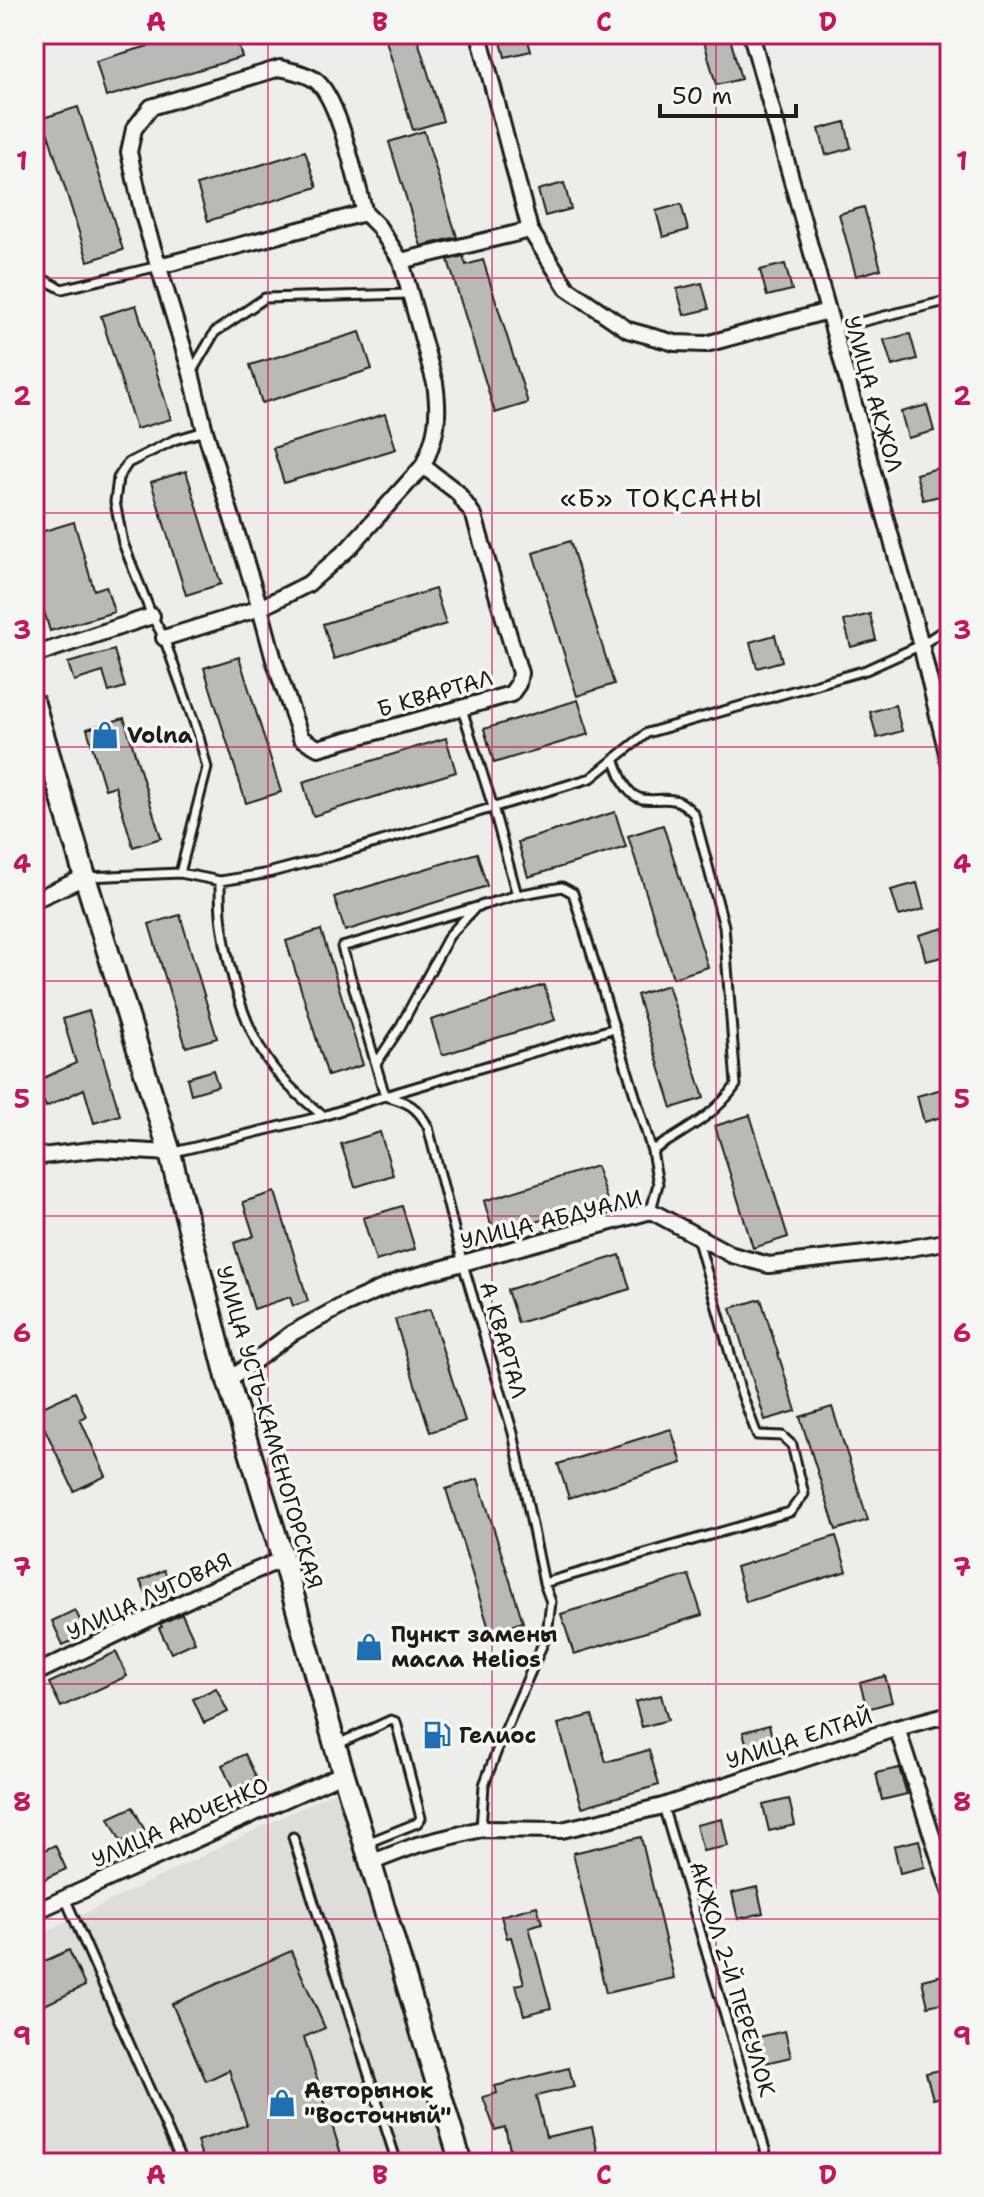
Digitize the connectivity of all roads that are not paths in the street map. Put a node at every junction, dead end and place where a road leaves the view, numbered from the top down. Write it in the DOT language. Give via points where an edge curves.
graph roads {
  1 [pos="479,34"];
  2 [pos="751,34"];
  3 [pos="365,213"];
  4 [pos="530,230"];
  5 [pos="401,261"];
  6 [pos="34,262"];
  7 [pos="159,266"];
  8 [pos="409,294"];
  9 [pos="950,300"];
  10 [pos="828,311"];
  11 [pos="832,329"];
  12 [pos="191,373"];
  13 [pos="205,431"];
  14 [pos="423,466"];
  15 [pos="260,608"];
  16 [pos="152,616"];
  17 [pos="950,626"];
  18 [pos="164,638"];
  19 [pos="921,645"];
  20 [pos="34,655"];
  21 [pos="34,704"];
  22 [pos="462,709"];
  23 [pos="614,759"];
  24 [pos="950,766"];
  25 [pos="493,807"];
  26 [pos="180,873"];
  27 [pos="85,877"];
  28 [pos="220,881"];
  29 [pos="517,895"];
  30 [pos="34,900"];
  31 [pos="475,908"];
  32 [pos="615,1028"];
  33 [pos="376,1064"];
  34 [pos="385,1096"];
  35 [pos="323,1116"];
  36 [pos="652,1151"];
  37 [pos="170,1153"];
  38 [pos="34,1157"];
  39 [pos="651,1211"];
  40 [pos="697,1236"];
  41 [pos="950,1241"];
  42 [pos="463,1264"];
  43 [pos="228,1381"];
  44 [pos="283,1559"];
  45 [pos="544,1583"];
  46 [pos="34,1674"];
  47 [pos="950,1714"];
  48 [pos="897,1728"];
  49 [pos="335,1745"];
  50 [pos="344,1773"];
  51 [pos="663,1806"];
  52 [pos="481,1829"];
  53 [pos="293,1837"];
  54 [pos="368,1853"];
  55 [pos="950,1891"];
  56 [pos="64,1897"];
  57 [pos="34,1912"];
  58 [pos="182,2163"];
  59 [pos="397,2163"];
  60 [pos="461,2163"];
  61 [pos="769,2163"];
  1 -- 4 [label="street"];
  2 -- 10 [label="street, УЛИЦА АКЖОЛ"];
  3 -- 5 [label="street, Б КВАРТАЛ"];
  3 -- 7 [label="street"];
  3 -- 7 [label="street, Б КВАРТАЛ" via="330,96 314,79 280,68 151,107 134,129 129,152"];
  4 -- 5 [label="street"];
  4 -- 10 [label="street" via="567,288 628,330 675,343 706,344"];
  5 -- 8 [label="street, Б КВАРТАЛ"];
  6 -- 7 [label="lane" via="39,277 62,289"];
  7 -- 12 [label="street, Б КВАРТАЛ"];
  8 -- 12 [label="lane" via="265,298 215,332"];
  8 -- 14 [label="street, Б КВАРТАЛ" via="438,404 433,445"];
  9 -- 11 [label="lane"];
  10 -- 11 [label="street, УЛИЦА АКЖОЛ"];
  11 -- 19 [label="street, УЛИЦА АКЖОЛ"];
  12 -- 13 [label="street, Б КВАРТАЛ"];
  13 -- 15 [label="street, Б КВАРТАЛ"];
  13 -- 16 [label="lane" via="147,452 128,463 118,478 115,502 123,543"];
  14 -- 15 [label="street, Б КВАРТАЛ" via="349,548 308,584"];
  14 -- 22 [label="street, Б КВАРТАЛ" via="457,492 474,516 520,673 511,694"];
  15 -- 18 [label="street, Б КВАРТАЛ"];
  15 -- 22 [label="street, Б КВАРТАЛ" via="301,738 318,748"];
  16 -- 18 [label="lane"];
  16 -- 20 [label="street"];
  17 -- 19 [label="lane"];
  18 -- 26 [label="lane" via="207,768"];
  19 -- 23 [label="lane" via="866,670 647,733"];
  19 -- 24 [label="street, УЛИЦА АКЖОЛ"];
  21 -- 27 [label="street, УЛИЦА УСТЬ-КАМЕНОГОРСКАЯ"];
  22 -- 25 [label="lane"];
  23 -- 25 [label="lane" via="591,778"];
  23 -- 36 [label="lane" via="634,795 645,801 675,800 694,814 724,926 736,1085 725,1101"];
  25 -- 28 [label="lane" via="332,856"];
  25 -- 29 [label="lane"];
  26 -- 27 [label="lane"];
  26 -- 28 [label="lane"];
  27 -- 30 [label="street"];
  27 -- 37 [label="street, УЛИЦА УСТЬ-КАМЕНОГОРСКАЯ"];
  28 -- 35 [label="lane" via="231,965 253,1034 272,1067"];
  29 -- 31 [label="lane"];
  29 -- 32 [label="lane" via="562,887 573,893"];
  31 -- 33 [label="lane" via="449,936"];
  31 -- 33 [label="lane" via="342,947"];
  32 -- 34 [label="lane"];
  32 -- 36 [label="lane"];
  33 -- 34 [label="lane"];
  34 -- 35 [label="lane"];
  34 -- 42 [label="lane, А КВАРТАЛ" via="412,1106 428,1127"];
  35 -- 37 [label="lane"];
  36 -- 39 [label="lane" via="658,1184"];
  37 -- 38 [label="street" via="99,1149"];
  37 -- 43 [label="street, УЛИЦА УСТЬ-КАМЕНОГОРСКАЯ"];
  39 -- 40 [label="street, УЛИЦА АБДУАЛИ"];
  39 -- 42 [label="street, УЛИЦА АБДУАЛИ"];
  40 -- 41 [label="street, УЛИЦА АБДУАЛИ" via="732,1255 769,1265"];
  40 -- 45 [label="lane" via="757,1435 782,1436 792,1445 804,1494 790,1512"];
  42 -- 43 [label="street, УЛИЦА АБДУАЛИ" via="401,1280 342,1306 292,1333"];
  42 -- 45 [label="lane, А КВАРТАЛ" via="513,1433"];
  43 -- 44 [label="street, УЛИЦА УСТЬ-КАМЕНОГОРСКАЯ"];
  44 -- 46 [label="street, УЛИЦА ЛУГОВАЯ"];
  44 -- 49 [label="street, УЛИЦА УСТЬ-КАМЕНОГОРСКАЯ"];
  45 -- 52 [label="lane, А КВАРТАЛ" via="551,1602 547,1634 484,1785"];
  47 -- 48 [label="street, УЛИЦА ЕЛТАЙ"];
  48 -- 51 [label="street, УЛИЦА ЕЛТАЙ"];
  48 -- 55 [label="street"];
  49 -- 50 [label="street, УЛИЦА УСТЬ-КАМЕНОГОРСКАЯ"];
  49 -- 54 [label="lane" via="396,1722 421,1818"];
  50 -- 54 [label="street, УЛИЦА УСТЬ-КАМЕНОГОРСКАЯ"];
  50 -- 56 [label="street, УЛИЦА АЮЧЕНКО"];
  51 -- 52 [label="street, УЛИЦА ЕЛТАЙ" via="562,1830"];
  51 -- 61 [label="lane, АКЖОЛ 2-Й ПЕРЕУЛОК"];
  52 -- 54 [label="street, УЛИЦА ЕЛТАЙ"];
  53 -- 59 [label="lane"];
  54 -- 60 [label="street, УЛИЦА УСТЬ-КАМЕНОГОРСКАЯ"];
  56 -- 57 [label="street, УЛИЦА АЮЧЕНКО"];
  56 -- 58 [label="lane"];
}
